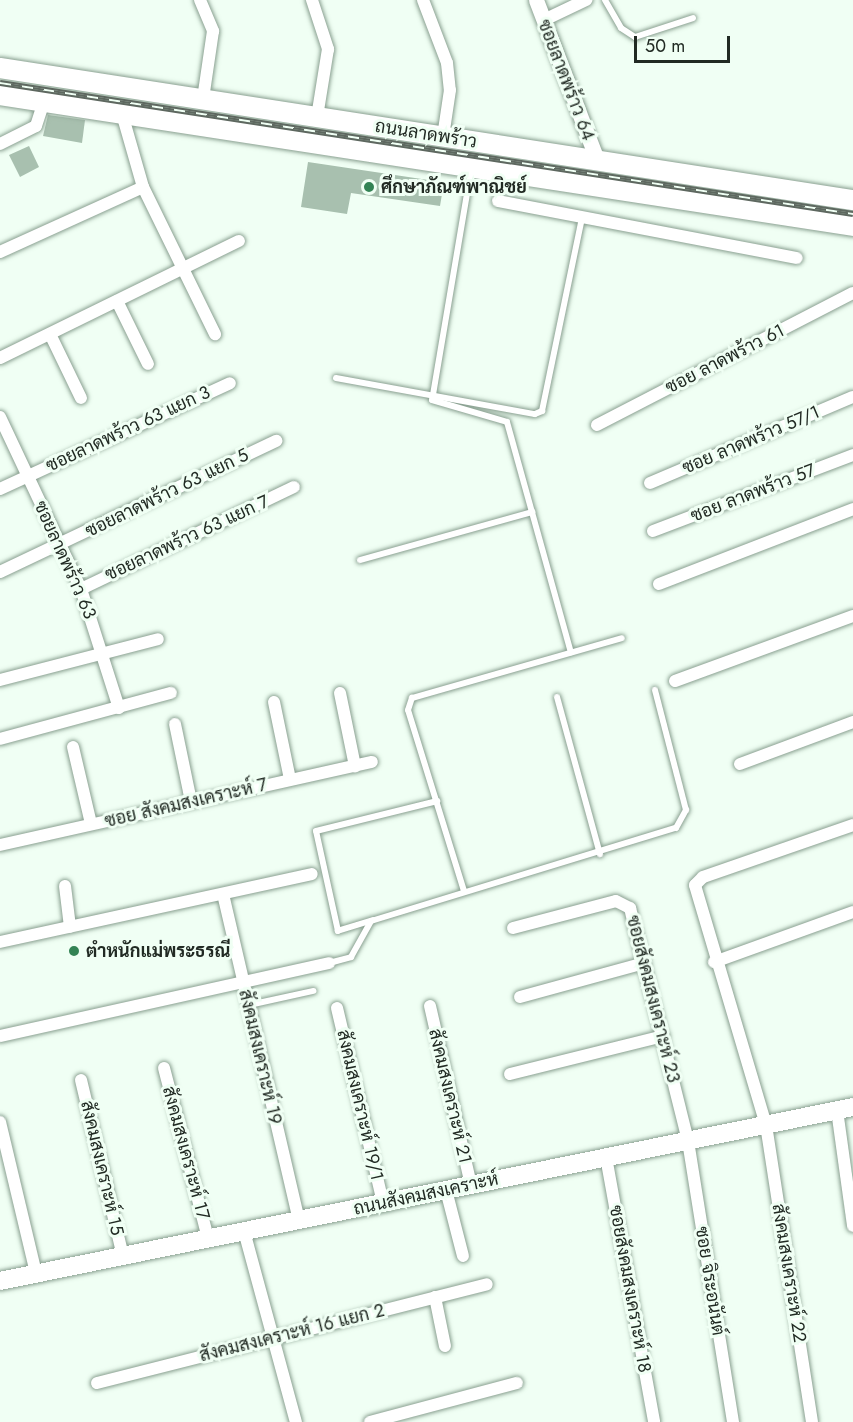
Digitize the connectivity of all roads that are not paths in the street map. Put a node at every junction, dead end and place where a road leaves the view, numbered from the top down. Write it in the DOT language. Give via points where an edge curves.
graph roads {
  1 [pos="200,0"];
  2 [pos="312,0"];
  3 [pos="423,0"];
  4 [pos="536,0"];
  5 [pos="586,0"];
  6 [pos="605,0"];
  7 [pos="693,18"];
  8 [pos="544,20"];
  9 [pos="0,68"];
  10 [pos="0,95"];
  11 [pos="203,99"];
  12 [pos="44,102"];
  13 [pos="122,114"];
  14 [pos="317,117"];
  15 [pos="443,137"];
  16 [pos="0,144"];
  17 [pos="597,160"];
  18 [pos="472,167"];
  19 [pos="594,186"];
  20 [pos="143,187"];
  21 [pos="853,200"];
  22 [pos="498,201"];
  23 [pos="582,218"];
  24 [pos="853,226"];
  25 [pos="238,242"];
  26 [pos="0,252"];
  27 [pos="797,258"];
  28 [pos="183,268"];
  29 [pos="853,293"];
  30 [pos="117,301"];
  31 [pos="50,334"];
  32 [pos="215,334"];
  33 [pos="0,358"];
  34 [pos="148,364"];
  35 [pos="336,378"];
  36 [pos="230,383"];
  37 [pos="433,392"];
  38 [pos="853,397"];
  39 [pos="81,398"];
  40 [pos="0,417"];
  41 [pos="597,425"];
  42 [pos="276,441"];
  43 [pos="853,455"];
  44 [pos="27,476"];
  45 [pos="650,483"];
  46 [pos="294,487"];
  47 [pos="0,489"];
  48 [pos="853,509"];
  49 [pos="532,512"];
  50 [pos="653,531"];
  51 [pos="58,545"];
  52 [pos="360,560"];
  53 [pos="0,572"];
  54 [pos="659,584"];
  55 [pos="81,589"];
  56 [pos="853,616"];
  57 [pos="622,638"];
  58 [pos="158,639"];
  59 [pos="571,652"];
  60 [pos="104,653"];
  61 [pos="0,680"];
  62 [pos="675,681"];
  63 [pos="655,690"];
  64 [pos="171,693"];
  65 [pos="340,693"];
  66 [pos="558,697"];
  67 [pos="274,702"];
  68 [pos="119,708"];
  69 [pos="853,722"];
  70 [pos="175,724"];
  71 [pos="0,739"];
  72 [pos="73,747"];
  73 [pos="372,762"];
  74 [pos="740,764"];
  75 [pos="355,766"];
  76 [pos="290,779"];
  77 [pos="191,801"];
  78 [pos="437,801"];
  79 [pos="91,825"];
  80 [pos="853,825"];
  81 [pos="0,845"];
  82 [pos="600,854"];
  83 [pos="312,874"];
  84 [pos="65,886"];
  85 [pos="465,891"];
  86 [pos="223,894"];
  87 [pos="853,912"];
  88 [pos="373,920"];
  89 [pos="70,927"];
  90 [pos="513,928"];
  91 [pos="0,942"];
  92 [pos="714,962"];
  93 [pos="329,963"];
  94 [pos="644,963"];
  95 [pos="242,981"];
  96 [pos="313,991"];
  97 [pos="520,997"];
  98 [pos="248,1005"];
  99 [pos="430,1006"];
  100 [pos="337,1008"];
  101 [pos="0,1036"];
  102 [pos="663,1036"];
  103 [pos="164,1068"];
  104 [pos="510,1074"];
  105 [pos="81,1080"];
  106 [pos="845,1109"];
  107 [pos="0,1122"];
  108 [pos="766,1125"];
  109 [pos="688,1140"];
  110 [pos="606,1157"];
  111 [pos="471,1185"];
  112 [pos="446,1190"];
  113 [pos="383,1203"];
  114 [pos="852,1203"];
  115 [pos="299,1220"];
  116 [pos="853,1226"];
  117 [pos="244,1231"];
  118 [pos="208,1238"];
  119 [pos="123,1256"];
  120 [pos="463,1256"];
  121 [pos="36,1273"];
  122 [pos="0,1281"];
  123 [pos="487,1284"];
  124 [pos="435,1297"];
  125 [pos="272,1336"];
  126 [pos="445,1346"];
  127 [pos="97,1383"];
  128 [pos="517,1383"];
  129 [pos="296,1422"];
  130 [pos="369,1422"];
  131 [pos="654,1422"];
  132 [pos="733,1422"];
  133 [pos="812,1422"];
  1 -- 11 [label="street" via="213,39"];
  2 -- 14 [label="street" via="328,49"];
  3 -- 15 [label="street" via="447,63 450,90"];
  4 -- 8 [label="street, ซอยลาดพร้าว 64"];
  5 -- 8 [label="street"];
  6 -- 7 [label="lane" via="621,28 634,37"];
  8 -- 17 [label="street, ซอยลาดพร้าว 64"];
  9 -- 11 [label="main road, ถนนลาดพร้าว"];
  10 -- 12 [label="main road, ถนนลาดพร้าว"];
  11 -- 14 [label="main road, ถนนลาดพร้าว"];
  12 -- 13 [label="main road, ถนนลาดพร้าว"];
  12 -- 16 [label="street" via="36,126"];
  13 -- 18 [label="main road, ถนนลาดพร้าว"];
  13 -- 20 [label="street"];
  14 -- 15 [label="main road, ถนนลาดพร้าว"];
  15 -- 17 [label="main road, ถนนลาดพร้าว"];
  17 -- 19 [label="main road"];
  17 -- 21 [label="main road, ถนนลาดพร้าว"];
  18 -- 19 [label="main road, ถนนลาดพร้าว"];
  18 -- 37 [label="lane"];
  19 -- 24 [label="main road, ถนนลาดพร้าว"];
  20 -- 26 [label="street"];
  20 -- 28 [label="street"];
  22 -- 23 [label="street"];
  23 -- 27 [label="street"];
  23 -- 37 [label="lane" via="542,411 535,414"];
  25 -- 28 [label="street"];
  28 -- 30 [label="street"];
  28 -- 32 [label="street"];
  29 -- 41 [label="street, ซอย ลาดพร้าว 61"];
  30 -- 31 [label="street"];
  30 -- 34 [label="street"];
  31 -- 33 [label="street"];
  31 -- 39 [label="street"];
  35 -- 37 [label="lane"];
  36 -- 44 [label="street, ซอยลาดพร้าว 63 แยก 3"];
  37 -- 49 [label="lane" via="435,403 507,422"];
  38 -- 45 [label="street, ซอย ลาดพร้าว 57/1"];
  40 -- 44 [label="street, ซอยลาดพร้าว 63"];
  42 -- 51 [label="street, ซอยลาดพร้าว 63 แยก 5"];
  43 -- 50 [label="street, ซอย ลาดพร้าว 57"];
  44 -- 47 [label="street, ซอยลาดพร้าว 63 แยก 3"];
  44 -- 51 [label="street, ซอยลาดพร้าว 63"];
  46 -- 55 [label="street, ซอยลาดพร้าว 63 แยก 7"];
  48 -- 54 [label="street"];
  49 -- 52 [label="lane"];
  49 -- 59 [label="lane"];
  51 -- 53 [label="street, ซอยลาดพร้าว 63 แยก 5"];
  51 -- 55 [label="street, ซอยลาดพร้าว 63"];
  55 -- 60 [label="street, ซอยลาดพร้าว 63"];
  56 -- 62 [label="street"];
  57 -- 59 [label="lane"];
  58 -- 60 [label="street"];
  59 -- 78 [label="lane" via="412,699 408,710"];
  60 -- 61 [label="street"];
  60 -- 68 [label="street, ซอยลาดพร้าว 63"];
  63 -- 82 [label="lane" via="686,810 676,828"];
  64 -- 68 [label="street"];
  65 -- 75 [label="street"];
  66 -- 82 [label="lane"];
  67 -- 76 [label="street"];
  68 -- 71 [label="street"];
  69 -- 74 [label="street"];
  70 -- 77 [label="street"];
  72 -- 79 [label="street"];
  73 -- 75 [label="street, ซอย สังคมสงเคราะห์ 7"];
  75 -- 76 [label="street, ซอย สังคมสงเคราะห์ 7"];
  76 -- 77 [label="street, ซอย สังคมสงเคราะห์ 7"];
  77 -- 79 [label="street, ซอย สังคมสงเคราะห์ 7"];
  78 -- 85 [label="lane"];
  78 -- 88 [label="lane" via="316,831 338,930"];
  79 -- 81 [label="street, ซอย สังคมสงเคราะห์ 7"];
  80 -- 92 [label="street, สังคมสงเคราะห์ 22" via="704,877 695,885"];
  82 -- 85 [label="lane"];
  83 -- 86 [label="street"];
  84 -- 89 [label="street"];
  85 -- 88 [label="lane"];
  86 -- 89 [label="street"];
  86 -- 95 [label="street, สังคมสงเคราะห์ 19"];
  87 -- 92 [label="street"];
  88 -- 93 [label="lane" via="351,957"];
  89 -- 91 [label="street"];
  90 -- 94 [label="street, ซอยสังคมสงเคราะห์ 23" via="626,902"];
  92 -- 108 [label="street, สังคมสงเคราะห์ 22"];
  93 -- 95 [label="street"];
  94 -- 97 [label="street"];
  94 -- 102 [label="street, ซอยสังคมสงเคราะห์ 23"];
  95 -- 98 [label="street, สังคมสงเคราะห์ 19"];
  95 -- 101 [label="street"];
  96 -- 98 [label="lane"];
  98 -- 115 [label="street, สังคมสงเคราะห์ 19"];
  99 -- 111 [label="street, สังคมสงเคราะห์ 21"];
  100 -- 113 [label="street, สังคมสงเคราะห์ 19/1"];
  102 -- 104 [label="street"];
  102 -- 109 [label="street, ซอยสังคมสงเคราะห์ 23"];
  103 -- 118 [label="street, สังคมสงเคราะห์ 17"];
  105 -- 119 [label="street, สังคมสงเคราะห์ 15"];
  106 -- 108 [label="main road, ถนนสังคมสงเคราะห์"];
  106 -- 114 [label="street"];
  107 -- 121 [label="street"];
  108 -- 109 [label="main road, ถนนสังคมสงเคราะห์"];
  108 -- 133 [label="street, สังคมสงเคราะห์ 22"];
  109 -- 110 [label="main road, ถนนสังคมสงเคราะห์"];
  109 -- 132 [label="street, ซอย จิระอนันต์"];
  110 -- 111 [label="main road, ถนนสังคมสงเคราะห์"];
  110 -- 131 [label="street, ซอยสังคมสงเคราะห์ 18"];
  111 -- 112 [label="main road, ถนนสังคมสงเคราะห์"];
  112 -- 113 [label="main road, ถนนสังคมสงเคราะห์"];
  112 -- 120 [label="street"];
  113 -- 115 [label="main road, ถนนสังคมสงเคราะห์"];
  114 -- 116 [label="street"];
  115 -- 117 [label="main road, ถนนสังคมสงเคราะห์"];
  117 -- 118 [label="main road, ถนนสังคมสงเคราะห์"];
  117 -- 125 [label="street"];
  118 -- 119 [label="main road, ถนนสังคมสงเคราะห์"];
  119 -- 121 [label="main road, ถนนสังคมสงเคราะห์"];
  121 -- 122 [label="main road, ถนนสังคมสงเคราะห์"];
  123 -- 124 [label="street, สังคมสงเคราะห์ 16 แยก 2"];
  124 -- 125 [label="street, สังคมสงเคราะห์ 16 แยก 2"];
  124 -- 126 [label="street"];
  125 -- 127 [label="street, สังคมสงเคราะห์ 16 แยก 2"];
  125 -- 129 [label="street"];
  128 -- 130 [label="street"];
}
